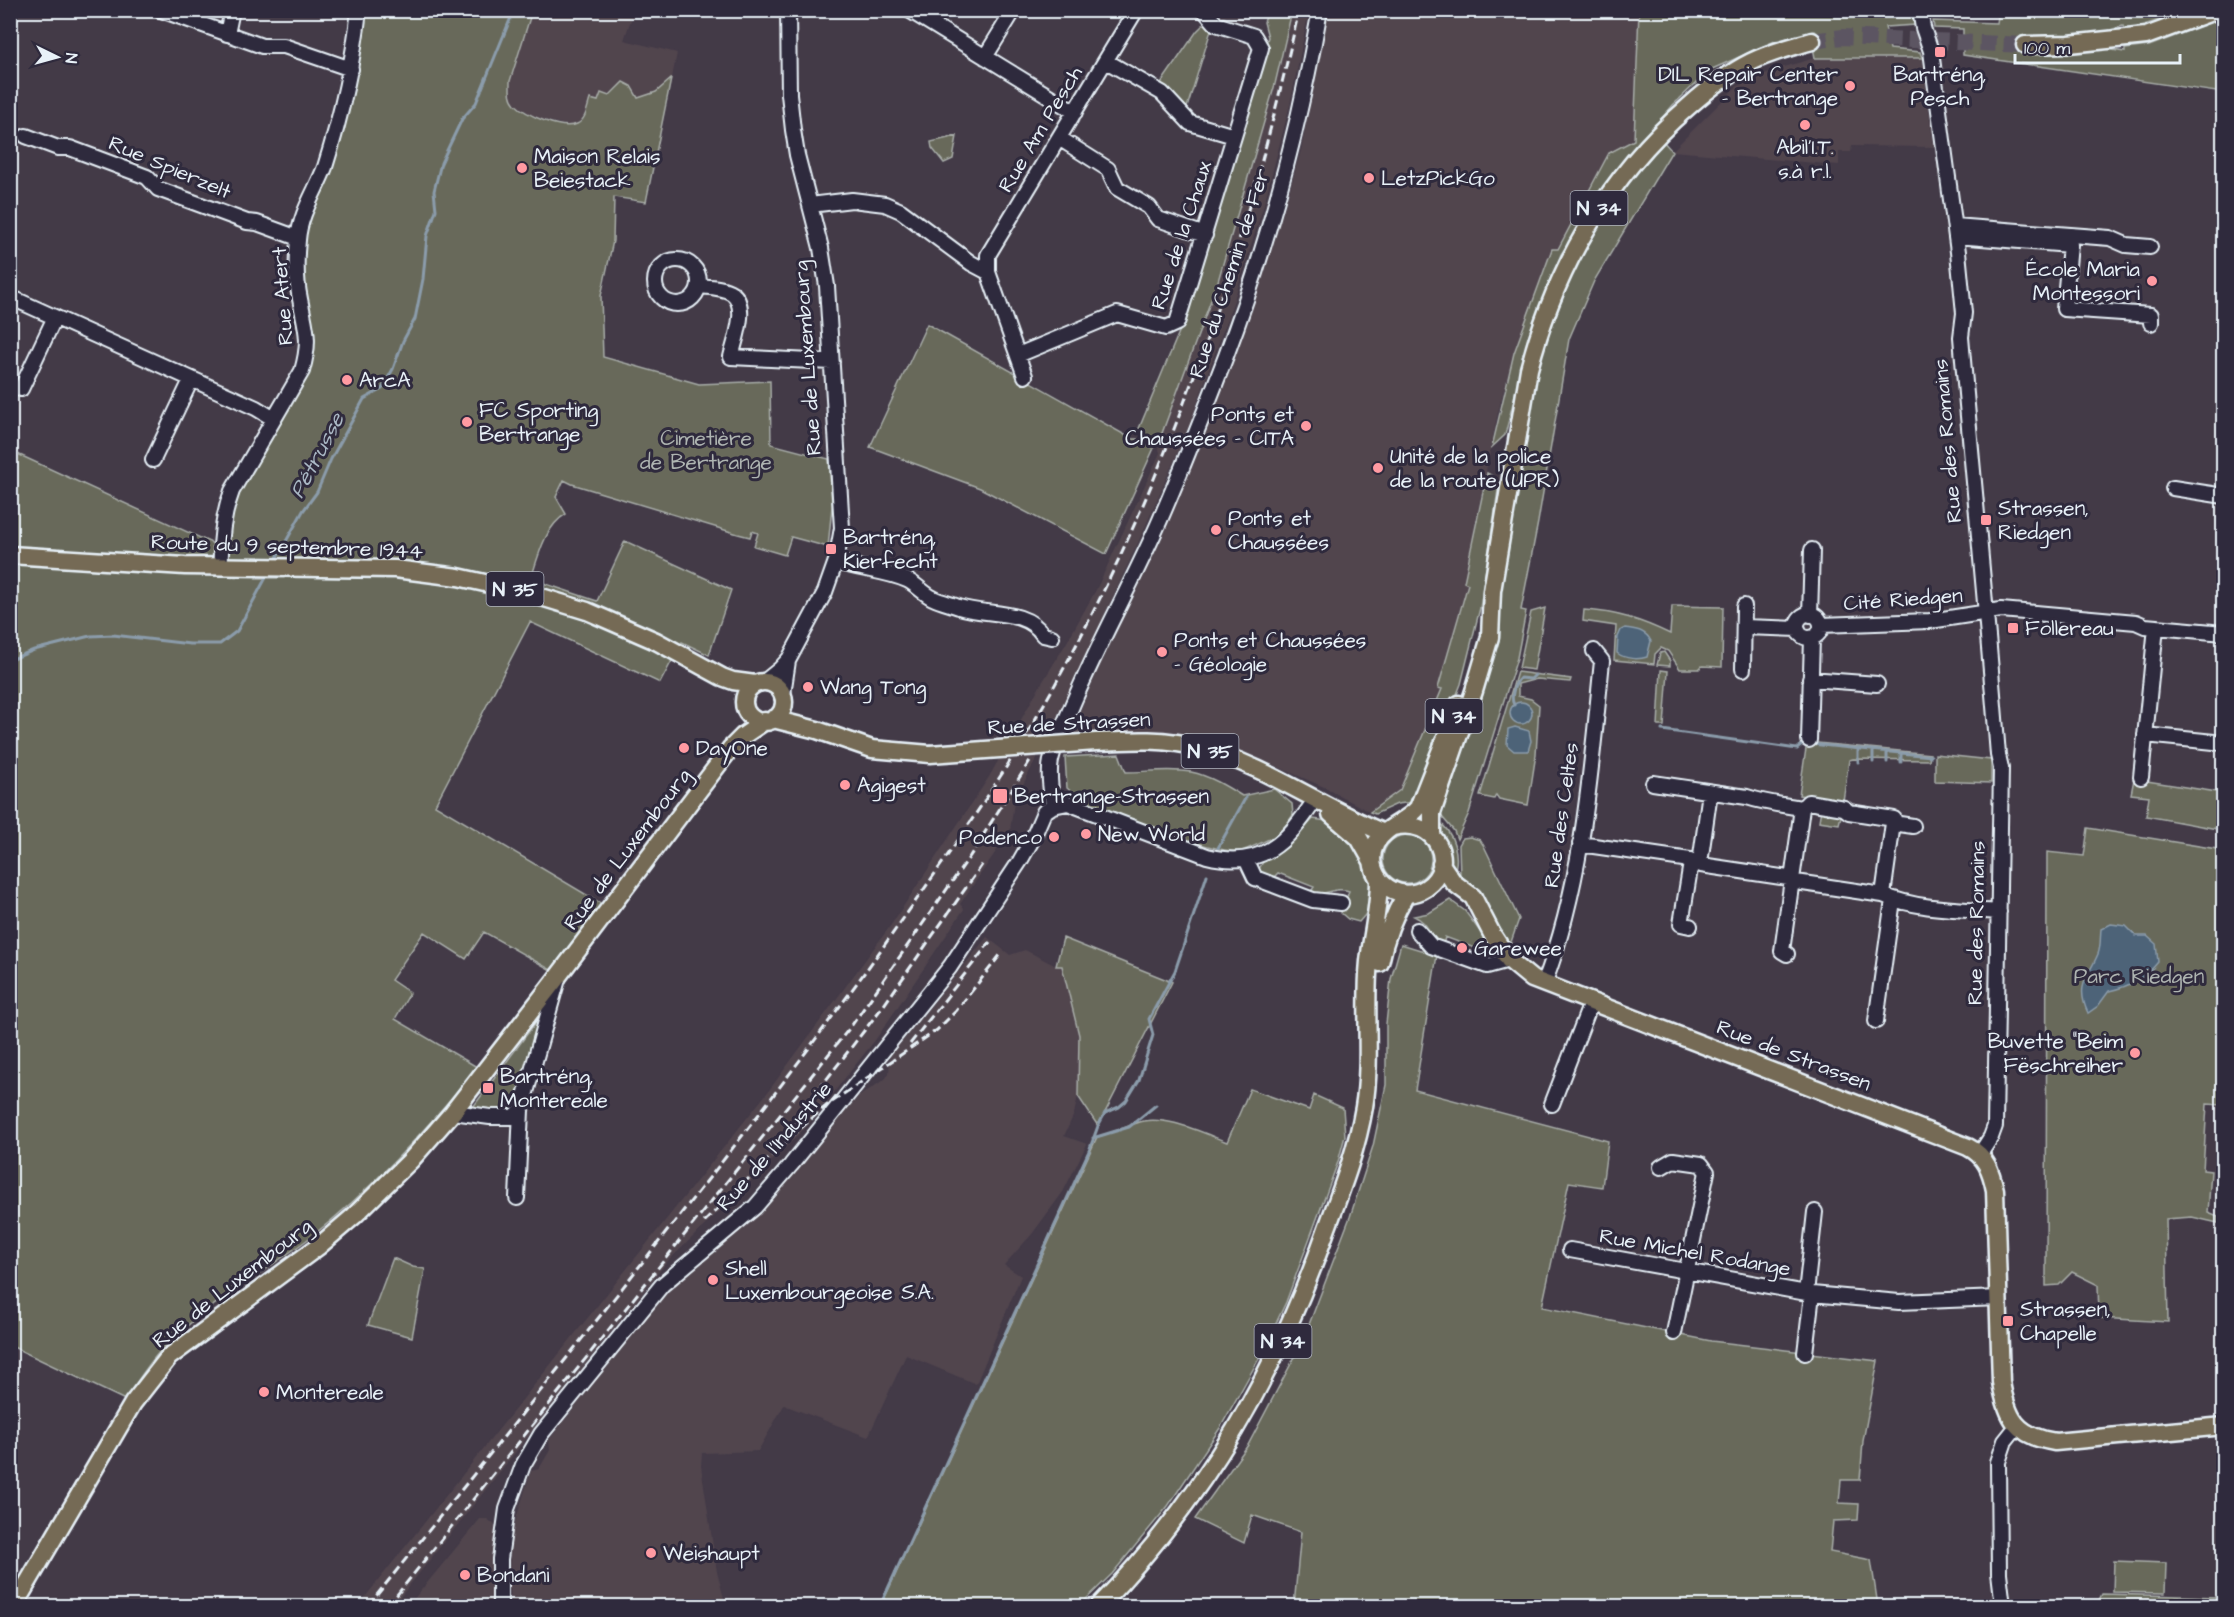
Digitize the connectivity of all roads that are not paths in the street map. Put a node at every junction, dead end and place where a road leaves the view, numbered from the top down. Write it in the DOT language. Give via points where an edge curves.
graph roads {
  1 [pos="160,10"];
  2 [pos="232,10"];
  3 [pos="359,10"];
  4 [pos="788,10"];
  5 [pos="909,10"];
  6 [pos="1014,10"];
  7 [pos="1136,10"];
  8 [pos="1204,10"];
  9 [pos="1320,10"];
  10 [pos="1920,10"];
  11 [pos="2217,10"];
  12 [pos="227,34"];
  13 [pos="1812,41"];
  14 [pos="2025,45"];
  15 [pos="985,57"];
  16 [pos="1106,61"];
  17 [pos="351,69"];
  18 [pos="1075,112"];
  19 [pos="26,136"];
  20 [pos="1234,136"];
  21 [pos="1059,138"];
  22 [pos="810,205"];
  23 [pos="1955,231"];
  24 [pos="1205,235"];
  25 [pos="298,238"];
  26 [pos="2150,247"];
  27 [pos="988,272"];
  28 [pos="699,286"];
  29 [pos="10,297"];
  30 [pos="55,317"];
  31 [pos="2151,323"];
  32 [pos="1018,355"];
  33 [pos="832,362"];
  34 [pos="1024,376"];
  35 [pos="191,380"];
  36 [pos="21,389"];
  37 [pos="274,419"];
  38 [pos="153,460"];
  39 [pos="2173,488"];
  40 [pos="2223,496"];
  41 [pos="1812,550"];
  42 [pos="10,555"];
  43 [pos="836,561"];
  44 [pos="221,567"];
  45 [pos="1492,591"];
  46 [pos="1744,606"];
  47 [pos="1987,613"];
  48 [pos="1810,615"];
  49 [pos="1821,626"];
  50 [pos="1744,627"];
  51 [pos="2156,627"];
  52 [pos="1798,629"];
  53 [pos="2223,633"];
  54 [pos="1052,637"];
  55 [pos="1812,638"];
  56 [pos="1594,651"];
  57 [pos="789,658"];
  58 [pos="1743,669"];
  59 [pos="1810,680"];
  60 [pos="1876,684"];
  61 [pos="752,693"];
  62 [pos="783,697"];
  63 [pos="769,720"];
  64 [pos="817,730"];
  65 [pos="2145,735"];
  66 [pos="1809,740"];
  67 [pos="2223,743"];
  68 [pos="730,749"];
  69 [pos="2141,777"];
  70 [pos="1653,783"];
  71 [pos="1710,792"];
  72 [pos="1315,800"];
  73 [pos="1053,806"];
  74 [pos="1802,808"];
  75 [pos="1893,823"];
  76 [pos="1912,826"];
  77 [pos="1389,830"];
  78 [pos="1432,836"];
  79 [pos="1580,844"];
  80 [pos="1246,859"];
  81 [pos="1372,861"];
  82 [pos="1695,863"];
  83 [pos="1441,864"];
  84 [pos="1379,880"];
  85 [pos="1792,880"];
  86 [pos="1425,889"];
  87 [pos="1406,894"];
  88 [pos="1888,898"];
  89 [pos="1341,903"];
  90 [pos="1999,912"];
  91 [pos="1690,926"];
  92 [pos="1417,930"];
  93 [pos="1492,934"];
  94 [pos="1787,954"];
  95 [pos="1509,960"];
  96 [pos="559,975"];
  97 [pos="1544,984"];
  98 [pos="1591,1003"];
  99 [pos="1876,1021"];
  100 [pos="1368,1031"];
  101 [pos="1552,1104"];
  102 [pos="521,1110"];
  103 [pos="453,1112"];
  104 [pos="1980,1154"];
  105 [pos="1660,1167"];
  106 [pos="517,1198"];
  107 [pos="1815,1212"];
  108 [pos="1570,1250"];
  109 [pos="1687,1273"];
  110 [pos="1809,1293"];
  111 [pos="1999,1298"];
  112 [pos="1674,1333"];
  113 [pos="1805,1353"];
  114 [pos="2017,1426"];
  115 [pos="2223,1426"];
  116 [pos="14,1606"];
  117 [pos="501,1606"];
  118 [pos="1099,1606"];
  119 [pos="2003,1606"];
  1 -- 12 [label="street"];
  2 -- 12 [label="street"];
  3 -- 17 [label="street, Rue Atert"];
  4 -- 22 [label="street, Rue de Luxembourg" via="793,130"];
  5 -- 15 [label="street"];
  6 -- 15 [label="street"];
  7 -- 16 [label="street, Rue Am Pesch"];
  8 -- 20 [label="street, Rue de la Chaux" via="1216,24 1254,36 1261,48"];
  9 -- 73 [label="street, Rue du Chemin de Fer" via="1296,134 1249,292 1159,521 1065,723 1051,762"];
  10 -- 23 [label="street, Rue des Romains" via="1931,54"];
  11 -- 14 [label="main road" via="2146,36"];
  12 -- 17 [label="street" via="262,46 284,46"];
  13 -- 45 [label="main road, N 34" via="1751,62 1701,95 1647,146 1584,231 1557,285 1531,360"];
  15 -- 18 [label="street"];
  16 -- 18 [label="street, Rue Am Pesch"];
  16 -- 20 [label="street" via="1162,93 1190,123"];
  17 -- 25 [label="street, Rue Atert" via="324,168"];
  18 -- 21 [label="street, Rue Am Pesch"];
  19 -- 25 [label="street, Rue Spierzelt" via="58,148 70,148 147,177 158,189"];
  20 -- 24 [label="street, Rue de la Chaux"];
  21 -- 24 [label="street" via="1108,169 1117,188 1149,207 1158,219"];
  21 -- 27 [label="street, Rue Am Pesch" via="988,255"];
  22 -- 27 [label="street" via="852,200 885,204"];
  22 -- 33 [label="street, Rue de Luxembourg" via="827,286"];
  23 -- 26 [label="street" via="2110,238 2126,245"];
  23 -- 31 [label="street" via="2070,245 2064,309 2151,315"];
  23 -- 47 [label="street, Rue des Romains"];
  24 -- 32 [label="street, Rue de la Chaux" via="1177,323 1166,328 1117,314"];
  25 -- 37 [label="street, Rue Atert" via="297,282 308,333 307,354 302,371"];
  27 -- 32 [label="street"];
  28 -- 33 [label="street" via="724,290 738,300 731,357"];
  29 -- 30 [label="street"];
  30 -- 35 [label="street"];
  30 -- 36 [label="street"];
  32 -- 34 [label="street"];
  33 -- 43 [label="street, Rue de Luxembourg" via="842,528"];
  35 -- 37 [label="street"];
  35 -- 38 [label="street"];
  37 -- 44 [label="street, Rue Atert" via="243,469 226,507"];
  39 -- 40 [label="street"];
  41 -- 48 [label="street"];
  42 -- 44 [label="main road, Route du 9 septembre 1944 / N 35"];
  43 -- 54 [label="street" via="908,580 933,598 970,610 998,612 1037,625 1043,635"];
  43 -- 57 [label="street, Rue de Luxembourg" via="825,592"];
  44 -- 61 [label="main road, Route du 9 septembre 1944 / N 35" via="394,569 458,576 587,611 647,637"];
  45 -- 77 [label="main road, N 34" via="1464,690 1418,808"];
  45 -- 78 [label="main road, N 34" via="1490,637 1432,813"];
  46 -- 50 [label="street"];
  47 -- 49 [label="street, Cité Riedgen" via="1930,621"];
  47 -- 51 [label="street, Cité Riedgen" via="2001,610"];
  47 -- 90 [label="street, Rue des Romains" via="2001,768"];
  48 -- 49 [label="street, Cité Riedgen" via="1819,619"];
  48 -- 52 [label="street" via="1800,619"];
  49 -- 55 [label="street, Cité Riedgen"];
  50 -- 52 [label="street"];
  50 -- 58 [label="street"];
  51 -- 53 [label="street, Cité Riedgen"];
  51 -- 65 [label="street"];
  52 -- 55 [label="street"];
  55 -- 59 [label="street"];
  56 -- 79 [label="street, Rue des Celtes" via="1602,661"];
  57 -- 61 [label="street, Rue de Luxembourg"];
  57 -- 62 [label="street, Rue de Luxembourg"];
  59 -- 60 [label="street"];
  59 -- 66 [label="street"];
  61 -- 62 [label="main road" via="778,687"];
  61 -- 63 [label="main road" via="754,718"];
  61 -- 68 [label="main road, Rue de Luxembourg"];
  62 -- 63 [label="main road" via="782,712"];
  62 -- 64 [label="main road, Rue de Strassen / N 35"];
  63 -- 64 [label="main road, Rue de Strassen / N 35"];
  63 -- 68 [label="main road, Rue de Luxembourg"];
  64 -- 72 [label="main road, Rue de Strassen / N 35, bridge" via="872,749 909,754 1165,741 1201,748"];
  65 -- 67 [label="street"];
  65 -- 69 [label="street"];
  68 -- 96 [label="main road, Rue de Luxembourg"];
  70 -- 71 [label="street"];
  71 -- 74 [label="street"];
  71 -- 82 [label="street" via="1701,856"];
  72 -- 77 [label="main road, Rue de Strassen / N 35"];
  72 -- 80 [label="street" via="1280,844"];
  72 -- 81 [label="main road, Rue de Strassen / N 35" via="1359,838"];
  73 -- 80 [label="street" via="1068,803 1207,856"];
  73 -- 117 [label="street, Rue de l'Industrie" via="1044,812 1020,861 950,967 791,1165 755,1207 662,1285 541,1434 523,1465 507,1509 500,1559"];
  74 -- 75 [label="street" via="1808,802 1894,819"];
  74 -- 85 [label="street"];
  75 -- 76 [label="street"];
  75 -- 88 [label="street"];
  77 -- 78 [label="main road" via="1415,825"];
  77 -- 81 [label="main road, N 34" via="1373,850"];
  78 -- 83 [label="main road, N 34"];
  79 -- 82 [label="street"];
  79 -- 97 [label="street, Rue des Celtes" via="1562,936"];
  80 -- 89 [label="street" via="1255,878 1313,900"];
  81 -- 84 [label="main road, N 34"];
  82 -- 85 [label="street"];
  82 -- 91 [label="street" via="1690,869 1681,924"];
  83 -- 86 [label="main road" via="1438,875"];
  83 -- 93 [label="main road, Rue de Strassen" via="1454,883 1473,897"];
  84 -- 87 [label="main road" via="1395,892"];
  84 -- 100 [label="main road, N 34" via="1369,960"];
  85 -- 88 [label="street"];
  85 -- 94 [label="street" via="1782,951"];
  86 -- 87 [label="main road"];
  86 -- 93 [label="main road, Rue de Strassen" via="1448,892 1462,900"];
  87 -- 100 [label="main road, N 34" via="1386,936"];
  88 -- 90 [label="street"];
  88 -- 99 [label="street"];
  90 -- 104 [label="street, Rue des Romains" via="1995,1126"];
  92 -- 95 [label="street" via="1431,946 1487,966"];
  93 -- 95 [label="main road, Rue de Strassen"];
  95 -- 97 [label="main road, Rue de Strassen"];
  96 -- 102 [label="street, Rue de Luxembourg"];
  96 -- 103 [label="main road, Rue de Luxembourg"];
  97 -- 98 [label="main road, Rue de Strassen"];
  98 -- 101 [label="street"];
  98 -- 104 [label="main road, Rue de Strassen"];
  100 -- 118 [label="main road, N 34" via="1368,1083 1348,1171 1310,1279 1277,1354 1239,1426 1198,1489 1140,1564"];
  102 -- 103 [label="street" via="513,1117"];
  102 -- 106 [label="street, Rue de Luxembourg"];
  103 -- 116 [label="main road, Rue de Luxembourg" via="354,1216 169,1357 133,1403"];
  104 -- 111 [label="main road" via="1990,1170 1995,1190"];
  105 -- 109 [label="street" via="1673,1160 1701,1164 1707,1172"];
  107 -- 110 [label="street"];
  108 -- 109 [label="street, Rue Michel Rodange"];
  109 -- 110 [label="street, Rue Michel Rodange"];
  109 -- 112 [label="street"];
  110 -- 111 [label="street, Rue Michel Rodange" via="1899,1302"];
  110 -- 113 [label="street, Rue Michel Rodange"];
  111 -- 114 [label="main road" via="2001,1383 2009,1415"];
  114 -- 115 [label="main road" via="2032,1436 2055,1442"];
  114 -- 119 [label="street" via="1998,1462"];
}
